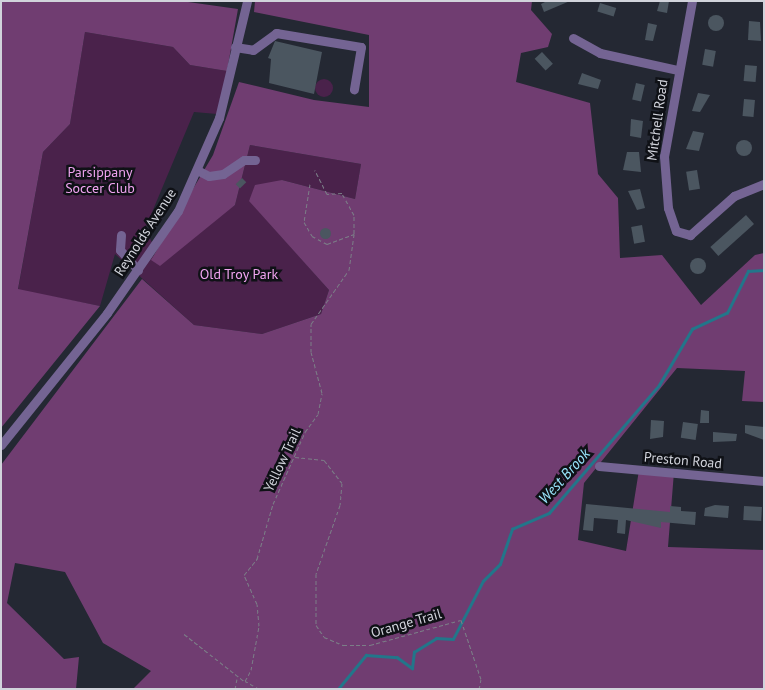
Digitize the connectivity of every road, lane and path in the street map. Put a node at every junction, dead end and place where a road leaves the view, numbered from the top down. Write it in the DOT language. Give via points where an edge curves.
graph roads {
  1 [pos="247,1"];
  2 [pos="692,1"];
  3 [pos="573,38"];
  4 [pos="235,47"];
  5 [pos="678,70"];
  6 [pos="354,89"];
  7 [pos="255,160"];
  8 [pos="197,170"];
  9 [pos="315,170"];
  10 [pos="310,184"];
  11 [pos="764,184"];
  12 [pos="354,234"];
  13 [pos="121,235"];
  14 [pos="138,270"];
  15 [pos="1,445"];
  16 [pos="295,457"];
  17 [pos="599,466"];
  18 [pos="764,481"];
  19 [pos="184,634"];
  20 [pos="238,678"];
  21 [pos="245,681"];
  22 [pos="234,689"];
  23 [pos="259,689"];
  24 [pos="479,689"];
  1 -- 4 [label="street, Reynolds Avenue"];
  2 -- 5 [label="street, Mitchell Road"];
  3 -- 5 [label="street" via="610,56"];
  4 -- 6 [label="street" via="253,50 276,33 361,47"];
  4 -- 8 [label="street, Reynolds Avenue" via="221,112"];
  5 -- 11 [label="street, Mitchell Road" via="665,140 664,179 674,227 685,235 734,196"];
  7 -- 8 [label="street" via="244,160 223,174 209,176"];
  8 -- 14 [label="street, Reynolds Avenue" via="178,211"];
  9 -- 12 [label="path, Yellow Trail" via="327,194 342,193 354,214"];
  10 -- 12 [label="path" via="304,222 312,236 327,244"];
  12 -- 16 [label="path, Yellow Trail" via="349,270 311,324 311,352 322,394 318,414"];
  13 -- 14 [label="street" via="120,250"];
  14 -- 15 [label="street, Reynolds Avenue"];
  16 -- 21 [label="path, Yellow Trail" via="273,504 257,559 244,575 257,604 259,626 252,670"];
  16 -- 24 [label="path, Orange Trail" via="324,460 342,483 340,505 316,574 316,625 324,637 343,645 370,645 461,620 481,679"];
  17 -- 18 [label="street, Preston Road"];
  19 -- 20 [label="path"];
  20 -- 21 [label="path"];
  20 -- 22 [label="path"];
  21 -- 23 [label="path"];
}
